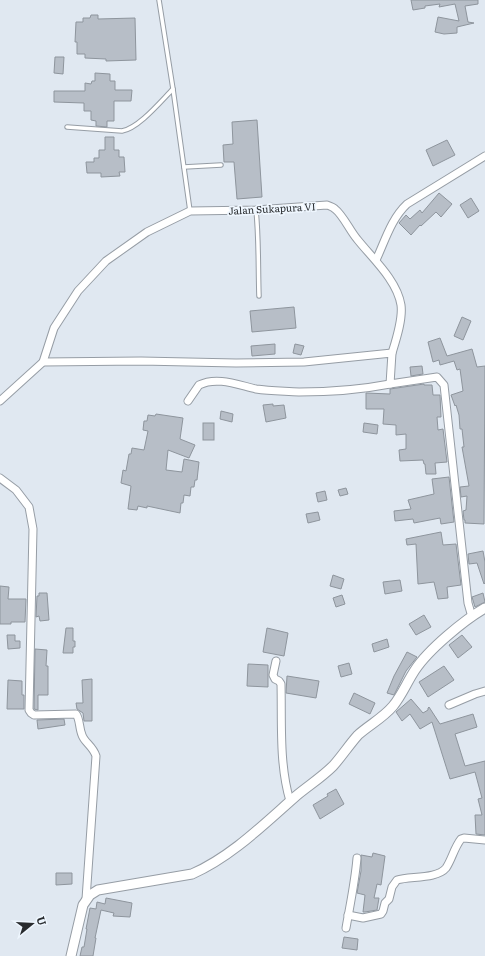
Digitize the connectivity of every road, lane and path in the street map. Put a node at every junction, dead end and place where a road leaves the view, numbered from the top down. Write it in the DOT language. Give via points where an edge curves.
graph roads {
  1 [pos="159,0"];
  2 [pos="173,89"];
  3 [pos="67,127"];
  4 [pos="485,156"];
  5 [pos="221,165"];
  6 [pos="184,167"];
  7 [pos="256,210"];
  8 [pos="190,212"];
  9 [pos="376,260"];
  10 [pos="259,296"];
  11 [pos="392,353"];
  12 [pos="43,362"];
  13 [pos="390,384"];
  14 [pos="0,401"];
  15 [pos="188,401"];
  16 [pos="0,478"];
  17 [pos="485,608"];
  18 [pos="472,617"];
  19 [pos="276,661"];
  20 [pos="485,691"];
  21 [pos="449,706"];
  22 [pos="290,801"];
  23 [pos="485,840"];
  24 [pos="357,858"];
  25 [pos="86,899"];
  26 [pos="348,915"];
  27 [pos="346,928"];
  28 [pos="71,956"];
  1 -- 2 [label="lane"];
  2 -- 3 [label="lane" via="128,130"];
  2 -- 6 [label="lane"];
  4 -- 9 [label="street" via="407,204 393,221"];
  5 -- 6 [label="lane"];
  6 -- 8 [label="lane"];
  7 -- 8 [label="street, Jalan Sukapura VI"];
  7 -- 9 [label="street, Jalan Sukapura VI" via="327,205 335,209"];
  7 -- 10 [label="lane"];
  8 -- 12 [label="street" via="147,232 106,261 78,291 54,328"];
  9 -- 11 [label="street, Jalan Sukapura VI" via="398,293 402,306"];
  11 -- 12 [label="street" via="304,362"];
  11 -- 13 [label="street, Jalan Sukapura VI"];
  12 -- 14 [label="street"];
  13 -- 15 [label="street" via="337,392 299,392 211,382 199,385"];
  13 -- 18 [label="street" via="438,377 444,385 468,603"];
  16 -- 25 [label="street" via="16,490 29,507 33,529 29,710 34,715 76,714 84,739 95,751"];
  17 -- 18 [label="street"];
  18 -- 22 [label="street" via="445,638 415,670 393,706 359,734 324,774"];
  19 -- 22 [label="street" via="273,675 281,684 282,759"];
  20 -- 21 [label="street"];
  22 -- 25 [label="street" via="256,832 206,868 192,874 98,890"];
  23 -- 26 [label="street" via="460,839 446,868 438,874 397,880 381,914 364,918"];
  24 -- 26 [label="street" via="355,884 350,897"];
  25 -- 28 [label="street"];
  26 -- 27 [label="street"];
}
